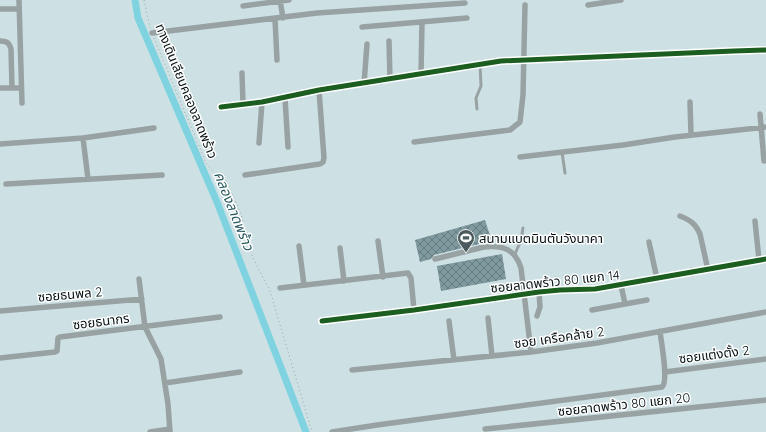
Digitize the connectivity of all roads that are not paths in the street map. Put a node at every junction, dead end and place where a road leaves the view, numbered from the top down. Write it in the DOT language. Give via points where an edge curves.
graph roads {
  1 [pos="18,0"];
  2 [pos="289,0"];
  3 [pos="621,0"];
  4 [pos="280,1"];
  5 [pos="465,3"];
  6 [pos="525,5"];
  7 [pos="588,5"];
  8 [pos="243,6"];
  9 [pos="0,8"];
  10 [pos="18,9"];
  11 [pos="283,18"];
  12 [pos="467,18"];
  13 [pos="275,19"];
  14 [pos="422,22"];
  15 [pos="362,26"];
  16 [pos="152,33"];
  17 [pos="0,41"];
  18 [pos="389,41"];
  19 [pos="368,44"];
  20 [pos="766,50"];
  21 [pos="277,60"];
  22 [pos="523,60"];
  23 [pos="480,65"];
  24 [pos="242,73"];
  25 [pos="421,75"];
  26 [pos="390,80"];
  27 [pos="364,84"];
  28 [pos="0,88"];
  29 [pos="12,88"];
  30 [pos="22,88"];
  31 [pos="318,90"];
  32 [pos="285,98"];
  33 [pos="262,102"];
  34 [pos="690,102"];
  35 [pos="22,104"];
  36 [pos="243,104"];
  37 [pos="221,107"];
  38 [pos="477,109"];
  39 [pos="760,114"];
  40 [pos="763,127"];
  41 [pos="154,128"];
  42 [pos="691,135"];
  43 [pos="83,138"];
  44 [pos="414,142"];
  45 [pos="259,143"];
  46 [pos="0,144"];
  47 [pos="288,147"];
  48 [pos="562,152"];
  49 [pos="520,157"];
  50 [pos="764,161"];
  51 [pos="565,173"];
  52 [pos="162,175"];
  53 [pos="245,175"];
  54 [pos="88,179"];
  55 [pos="6,184"];
  56 [pos="680,216"];
  57 [pos="755,220"];
  58 [pos="523,228"];
  59 [pos="378,241"];
  60 [pos="649,242"];
  61 [pos="300,246"];
  62 [pos="340,248"];
  63 [pos="515,254"];
  64 [pos="435,259"];
  65 [pos="766,259"];
  66 [pos="760,260"];
  67 [pos="708,270"];
  68 [pos="383,277"];
  69 [pos="139,279"];
  70 [pos="657,279"];
  71 [pos="344,281"];
  72 [pos="304,285"];
  73 [pos="621,285"];
  74 [pos="280,288"];
  75 [pos="494,288"];
  76 [pos="539,292"];
  77 [pos="522,294"];
  78 [pos="142,299"];
  79 [pos="647,300"];
  80 [pos="625,304"];
  81 [pos="414,310"];
  82 [pos="592,310"];
  83 [pos="0,311"];
  84 [pos="766,312"];
  85 [pos="537,316"];
  86 [pos="220,317"];
  87 [pos="488,318"];
  88 [pos="322,321"];
  89 [pos="449,321"];
  90 [pos="145,327"];
  91 [pos="660,331"];
  92 [pos="531,352"];
  93 [pos="492,356"];
  94 [pos="0,358"];
  95 [pos="766,359"];
  96 [pos="454,360"];
  97 [pos="352,370"];
  98 [pos="240,372"];
  99 [pos="665,372"];
  100 [pos="166,383"];
  101 [pos="766,400"];
  102 [pos="484,429"];
  103 [pos="170,431"];
  104 [pos="150,432"];
  105 [pos="335,432"];
  1 -- 10 [label="street"];
  2 -- 4 [label="street"];
  3 -- 7 [label="street"];
  4 -- 8 [label="street"];
  4 -- 11 [label="street"];
  5 -- 11 [label="street"];
  6 -- 22 [label="street"];
  9 -- 10 [label="street"];
  10 -- 30 [label="street"];
  11 -- 13 [label="street"];
  12 -- 14 [label="street"];
  13 -- 16 [label="street"];
  13 -- 21 [label="street"];
  14 -- 15 [label="street"];
  14 -- 25 [label="street"];
  17 -- 29 [label="street" via="10,44"];
  18 -- 26 [label="street"];
  19 -- 27 [label="street"];
  20 -- 22 [label="street"];
  22 -- 23 [label="street"];
  22 -- 44 [label="street" via="520,122 515,127 510,130"];
  23 -- 25 [label="street"];
  23 -- 38 [label="lane" via="481,86 476,98"];
  24 -- 36 [label="street"];
  25 -- 26 [label="street"];
  26 -- 27 [label="street"];
  27 -- 31 [label="street"];
  28 -- 29 [label="street"];
  29 -- 30 [label="street"];
  30 -- 35 [label="street"];
  31 -- 32 [label="street"];
  31 -- 53 [label="street" via="323,162"];
  32 -- 33 [label="street"];
  32 -- 47 [label="street"];
  33 -- 36 [label="street"];
  33 -- 45 [label="street"];
  34 -- 42 [label="street"];
  36 -- 37 [label="street"];
  39 -- 40 [label="street"];
  40 -- 42 [label="street"];
  40 -- 50 [label="street"];
  41 -- 43 [label="street"];
  42 -- 48 [label="street"];
  43 -- 46 [label="street"];
  43 -- 54 [label="street"];
  48 -- 49 [label="street"];
  48 -- 51 [label="lane"];
  52 -- 54 [label="street"];
  54 -- 55 [label="street"];
  56 -- 67 [label="street" via="690,220 697,228"];
  57 -- 66 [label="street"];
  58 -- 63 [label="lane"];
  59 -- 68 [label="street"];
  60 -- 70 [label="street"];
  61 -- 72 [label="street"];
  62 -- 71 [label="street"];
  63 -- 64 [label="street" via="507,249 491,246"];
  63 -- 77 [label="street" via="521,268"];
  65 -- 66 [label="street, ซอยลาดพร้าว 80 แยก 14"];
  66 -- 67 [label="street, ซอยลาดพร้าว 80 แยก 14"];
  67 -- 70 [label="street, ซอยลาดพร้าว 80 แยก 14"];
  68 -- 71 [label="street"];
  68 -- 81 [label="street" via="408,273"];
  69 -- 78 [label="street"];
  70 -- 73 [label="street, ซอยลาดพร้าว 80 แยก 14"];
  71 -- 72 [label="street"];
  72 -- 74 [label="street"];
  73 -- 76 [label="street, ซอยลาดพร้าว 80 แยก 14"];
  73 -- 80 [label="street"];
  75 -- 77 [label="lane" via="513,288"];
  76 -- 77 [label="street, ซอยลาดพร้าว 80 แยก 14"];
  76 -- 85 [label="street" via="540,307"];
  77 -- 81 [label="street, ซอยลาดพร้าว 80 แยก 14"];
  77 -- 92 [label="street"];
  78 -- 83 [label="street, ซอยธนพล 2"];
  78 -- 90 [label="street"];
  79 -- 80 [label="street"];
  80 -- 82 [label="street"];
  81 -- 88 [label="street, ซอยลาดพร้าว 80 แยก 14"];
  84 -- 91 [label="street, ซอย เครือคล้าย 2"];
  86 -- 90 [label="street"];
  87 -- 93 [label="street"];
  89 -- 96 [label="street"];
  90 -- 94 [label="street, ซอยธนากร" via="60,337 55,352"];
  90 -- 100 [label="street" via="161,359"];
  91 -- 92 [label="street, ซอย เครือคล้าย 2"];
  91 -- 99 [label="street"];
  92 -- 93 [label="street, ซอย เครือคล้าย 2"];
  93 -- 96 [label="street, ซอย เครือคล้าย 2"];
  95 -- 99 [label="street, ซอยแต่งตั้ง 2"];
  96 -- 97 [label="street, ซอย เครือคล้าย 2"];
  98 -- 100 [label="street"];
  99 -- 105 [label="street" via="665,384 662,388"];
  100 -- 103 [label="street"];
  101 -- 102 [label="street, ซอยลาดพร้าว 80 แยก 20"];
  103 -- 104 [label="street"];
}
